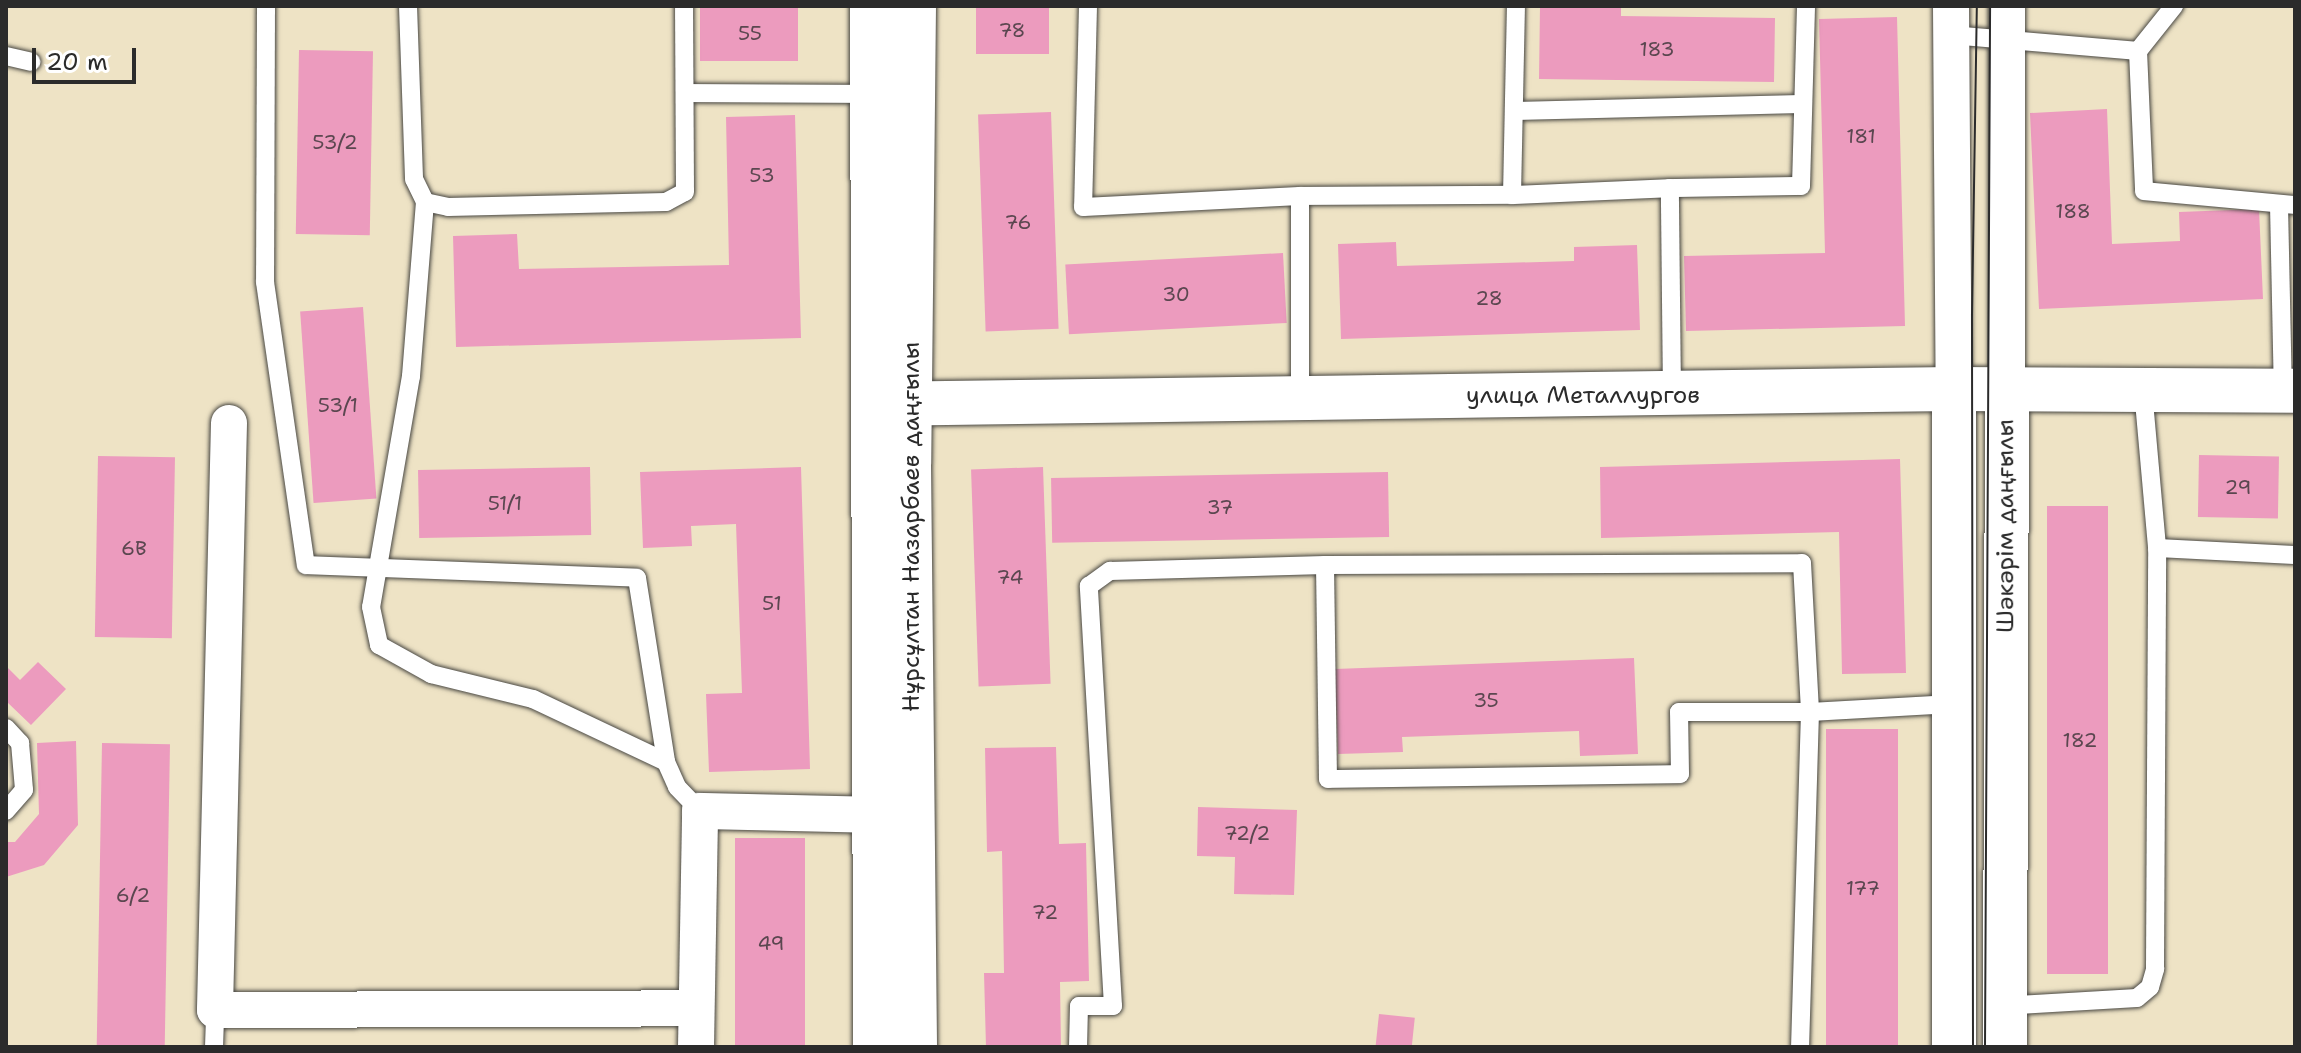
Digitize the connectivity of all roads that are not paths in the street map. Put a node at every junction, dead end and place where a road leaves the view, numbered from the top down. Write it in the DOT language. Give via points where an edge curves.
graph roads {
  1 [pos="266,6"];
  2 [pos="408,6"];
  3 [pos="684,6"];
  4 [pos="872,6"];
  5 [pos="914,6"];
  6 [pos="1088,6"];
  7 [pos="1516,6"];
  8 [pos="1806,6"];
  9 [pos="2174,6"];
  10 [pos="1951,20"];
  11 [pos="2007,22"];
  12 [pos="2138,51"];
  13 [pos="6,56"];
  14 [pos="31,62"];
  15 [pos="686,93"];
  16 [pos="872,94"];
  17 [pos="1802,104"];
  18 [pos="1514,111"];
  19 [pos="1670,188"];
  20 [pos="1512,195"];
  21 [pos="1300,196"];
  22 [pos="425,202"];
  23 [pos="2287,205"];
  24 [pos="1954,389"];
  25 [pos="2007,389"];
  26 [pos="2143,390"];
  27 [pos="2289,391"];
  28 [pos="1672,397"];
  29 [pos="1300,398"];
  30 [pos="890,404"];
  31 [pos="229,423"];
  32 [pos="2157,548"];
  33 [pos="2295,555"];
  34 [pos="1325,565"];
  35 [pos="375,567"];
  36 [pos="1952,704"];
  37 [pos="1810,712"];
  38 [pos="6,728"];
  39 [pos="666,762"];
  40 [pos="6,811"];
  41 [pos="700,811"];
  42 [pos="873,815"];
  43 [pos="2018,1005"];
  44 [pos="696,1008"];
  45 [pos="215,1010"];
  46 [pos="214,1047"];
  47 [pos="696,1047"];
  48 [pos="875,1047"];
  49 [pos="915,1047"];
  50 [pos="1078,1047"];
  51 [pos="1800,1047"];
  52 [pos="1954,1047"];
  53 [pos="2005,1047"];
  1 -- 35 [label="lane" via="265,282 306,565"];
  2 -- 22 [label="lane" via="414,179"];
  3 -- 15 [label="lane"];
  4 -- 16 [label="street, Нұрсұлтан Назарбаев даңғылы"];
  5 -- 30 [label="street, Нұрсұлтан Назарбаев даңғылы"];
  6 -- 21 [label="lane" via="1083,207"];
  7 -- 18 [label="lane"];
  8 -- 17 [label="lane"];
  9 -- 12 [label="lane"];
  10 -- 11 [label="lane"];
  10 -- 24 [label="street"];
  11 -- 12 [label="lane"];
  11 -- 25 [label="street, Шәкәрім даңғылы"];
  12 -- 23 [label="lane" via="2144,191"];
  13 -- 14 [label="lane"];
  15 -- 16 [label="lane"];
  15 -- 22 [label="lane" via="685,192 666,202 448,207"];
  16 -- 30 [label="street, Нұрсұлтан Назарбаев даңғылы"];
  17 -- 18 [label="lane"];
  17 -- 19 [label="lane" via="1801,186"];
  18 -- 20 [label="lane"];
  19 -- 20 [label="lane"];
  19 -- 28 [label="lane"];
  20 -- 21 [label="lane"];
  21 -- 29 [label="lane"];
  22 -- 35 [label="lane" via="411,376"];
  23 -- 27 [label="lane"];
  24 -- 25 [label="street, улица Металлургов"];
  24 -- 28 [label="street, улица Металлургов"];
  24 -- 36 [label="street"];
  25 -- 26 [label="street, улица Металлургов"];
  25 -- 53 [label="street, Шәкәрім даңғылы"];
  26 -- 27 [label="street, улица Металлургов"];
  26 -- 32 [label="lane"];
  28 -- 29 [label="street, улица Металлургов"];
  29 -- 30 [label="street, улица Металлургов"];
  30 -- 42 [label="street, Нұрсұлтан Назарбаев даңғылы"];
  30 -- 49 [label="street, Нұрсұлтан Назарбаев даңғылы"];
  31 -- 45 [label="street"];
  32 -- 33 [label="lane"];
  32 -- 43 [label="lane" via="2155,969 2150,987 2137,998"];
  34 -- 37 [label="lane" via="1802,563"];
  34 -- 37 [label="lane" via="1328,779 1680,774 1679,712"];
  34 -- 50 [label="lane" via="1110,571 1089,586 1113,1006 1079,1006"];
  35 -- 39 [label="lane" via="371,607 379,645 431,674 533,699"];
  35 -- 39 [label="lane" via="637,578"];
  36 -- 37 [label="lane"];
  36 -- 52 [label="street"];
  37 -- 51 [label="lane"];
  38 -- 40 [label="lane" via="20,743 24,790"];
  39 -- 41 [label="lane" via="677,787"];
  41 -- 42 [label="street"];
  41 -- 44 [label="street"];
  42 -- 48 [label="street, Нұрсұлтан Назарбаев даңғылы"];
  44 -- 45 [label="street"];
  44 -- 47 [label="street"];
  45 -- 46 [label="lane"];
}
